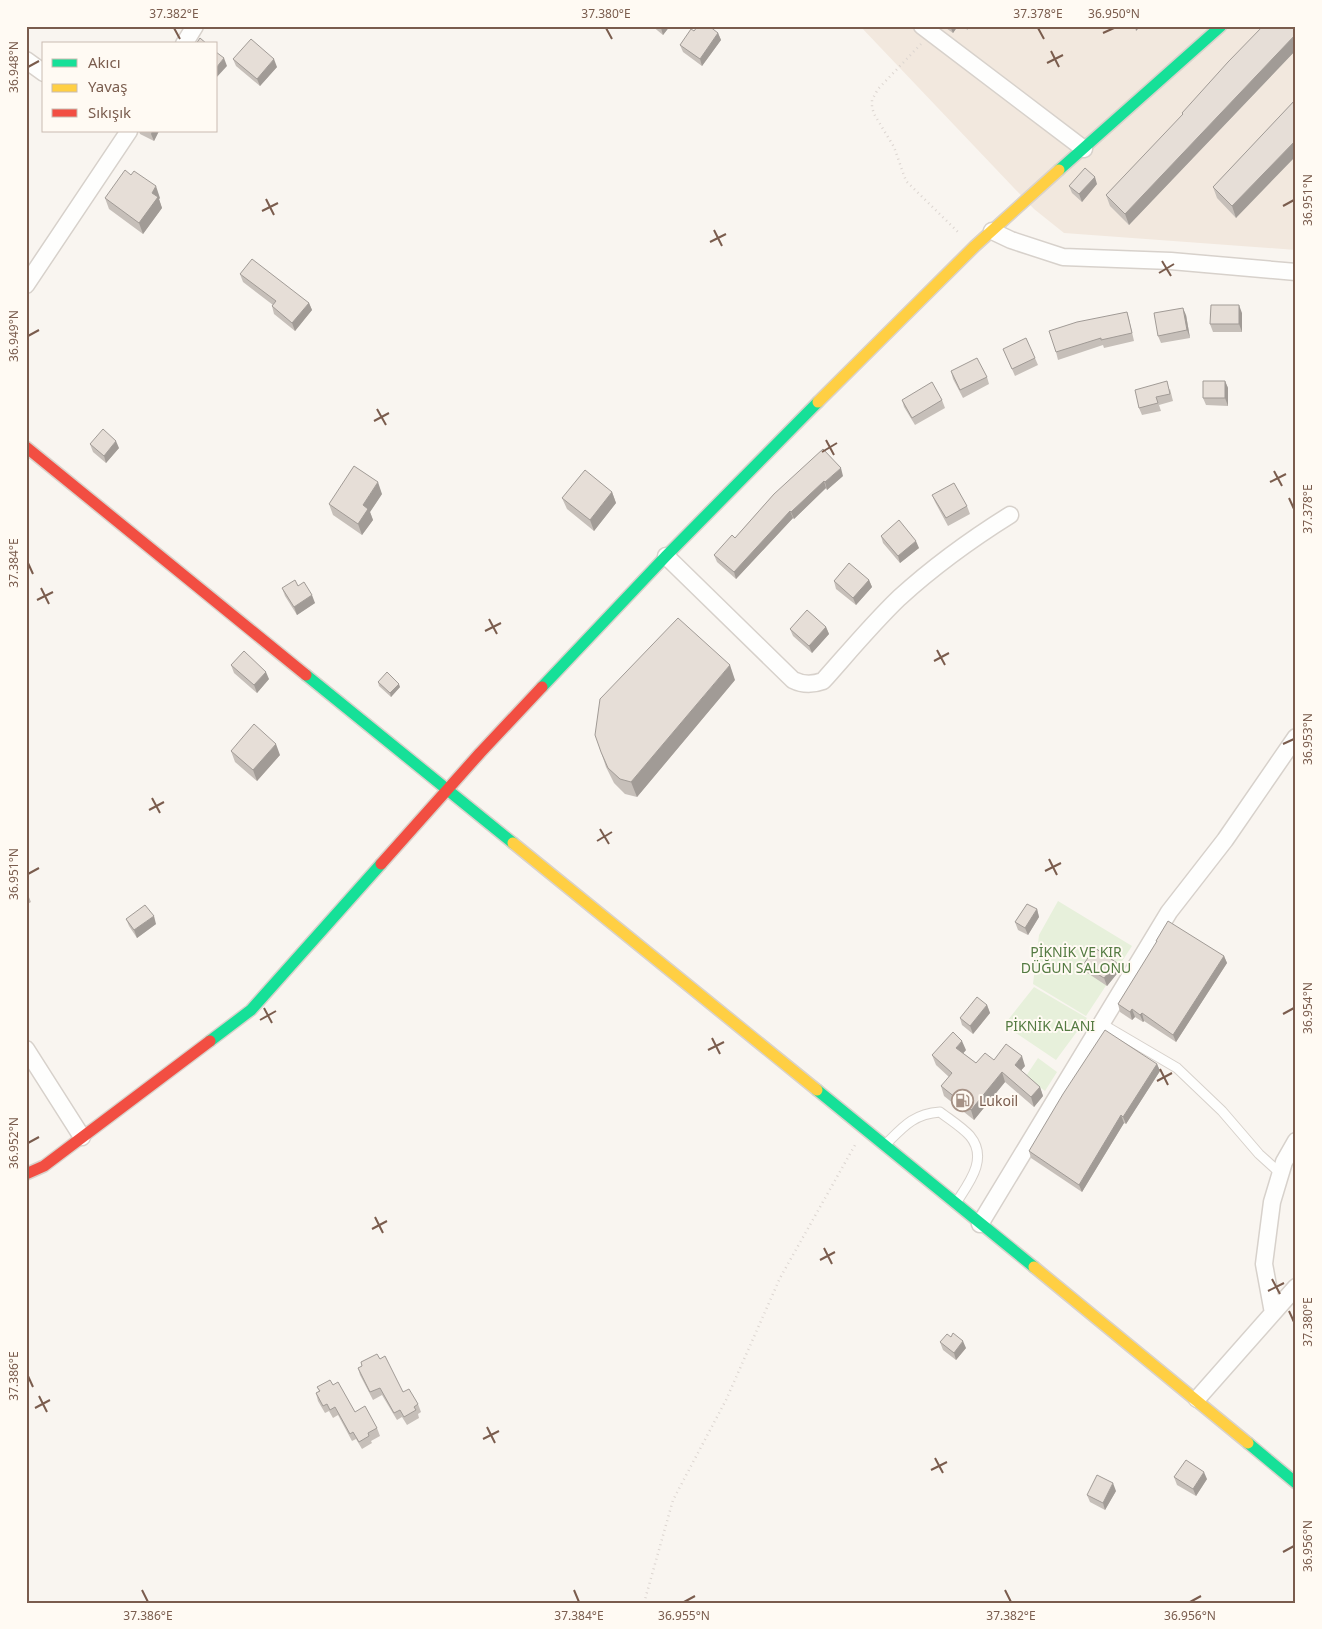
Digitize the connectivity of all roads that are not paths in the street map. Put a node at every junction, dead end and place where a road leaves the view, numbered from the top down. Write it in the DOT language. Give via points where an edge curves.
graph roads {
  1 [pos="195,26"];
  2 [pos="1221,26"];
  3 [pos="927,29"];
  4 [pos="185,42"];
  5 [pos="26,60"];
  6 [pos="42,72"];
  7 [pos="125,133"];
  8 [pos="1084,149"];
  9 [pos="992,231"];
  10 [pos="1296,272"];
  11 [pos="26,285"];
  12 [pos="26,447"];
  13 [pos="1010,515"];
  14 [pos="666,556"];
  15 [pos="1296,737"];
  16 [pos="447,790"];
  17 [pos="1102,1024"];
  18 [pos="26,1049"];
  19 [pos="82,1137"];
  20 [pos="1296,1141"];
  21 [pos="884,1146"];
  22 [pos="1280,1173"];
  23 [pos="26,1174"];
  24 [pos="956,1204"];
  25 [pos="980,1224"];
  26 [pos="1296,1287"];
  27 [pos="1273,1313"];
  28 [pos="1197,1399"];
  29 [pos="1296,1483"];
  1 -- 4 [label="street"];
  2 -- 8 [label="street"];
  3 -- 8 [label="street"];
  5 -- 6 [label="street"];
  7 -- 11 [label="street"];
  8 -- 9 [label="street"];
  9 -- 10 [label="street" via="1063,257 1171,261"];
  9 -- 14 [label="street" via="916,303"];
  12 -- 16 [label="street"];
  13 -- 14 [label="street" via="926,574 872,626 823,681 809,684 793,680"];
  14 -- 16 [label="street"];
  15 -- 17 [label="street" via="1169,912"];
  16 -- 19 [label="street" via="251,1010"];
  16 -- 21 [label="street"];
  17 -- 22 [label="lane" via="1177,1068"];
  17 -- 25 [label="street"];
  18 -- 19 [label="street"];
  19 -- 23 [label="street" via="44,1166"];
  20 -- 22 [label="street"];
  21 -- 24 [label="street"];
  21 -- 24 [label="lane" via="908,1122 930,1112 940,1112 970,1136 977,1151 977,1167"];
  22 -- 27 [label="street" via="1272,1202 1264,1264"];
  24 -- 25 [label="street"];
  25 -- 28 [label="street"];
  26 -- 27 [label="street"];
  27 -- 28 [label="street"];
  28 -- 29 [label="street"];
}
